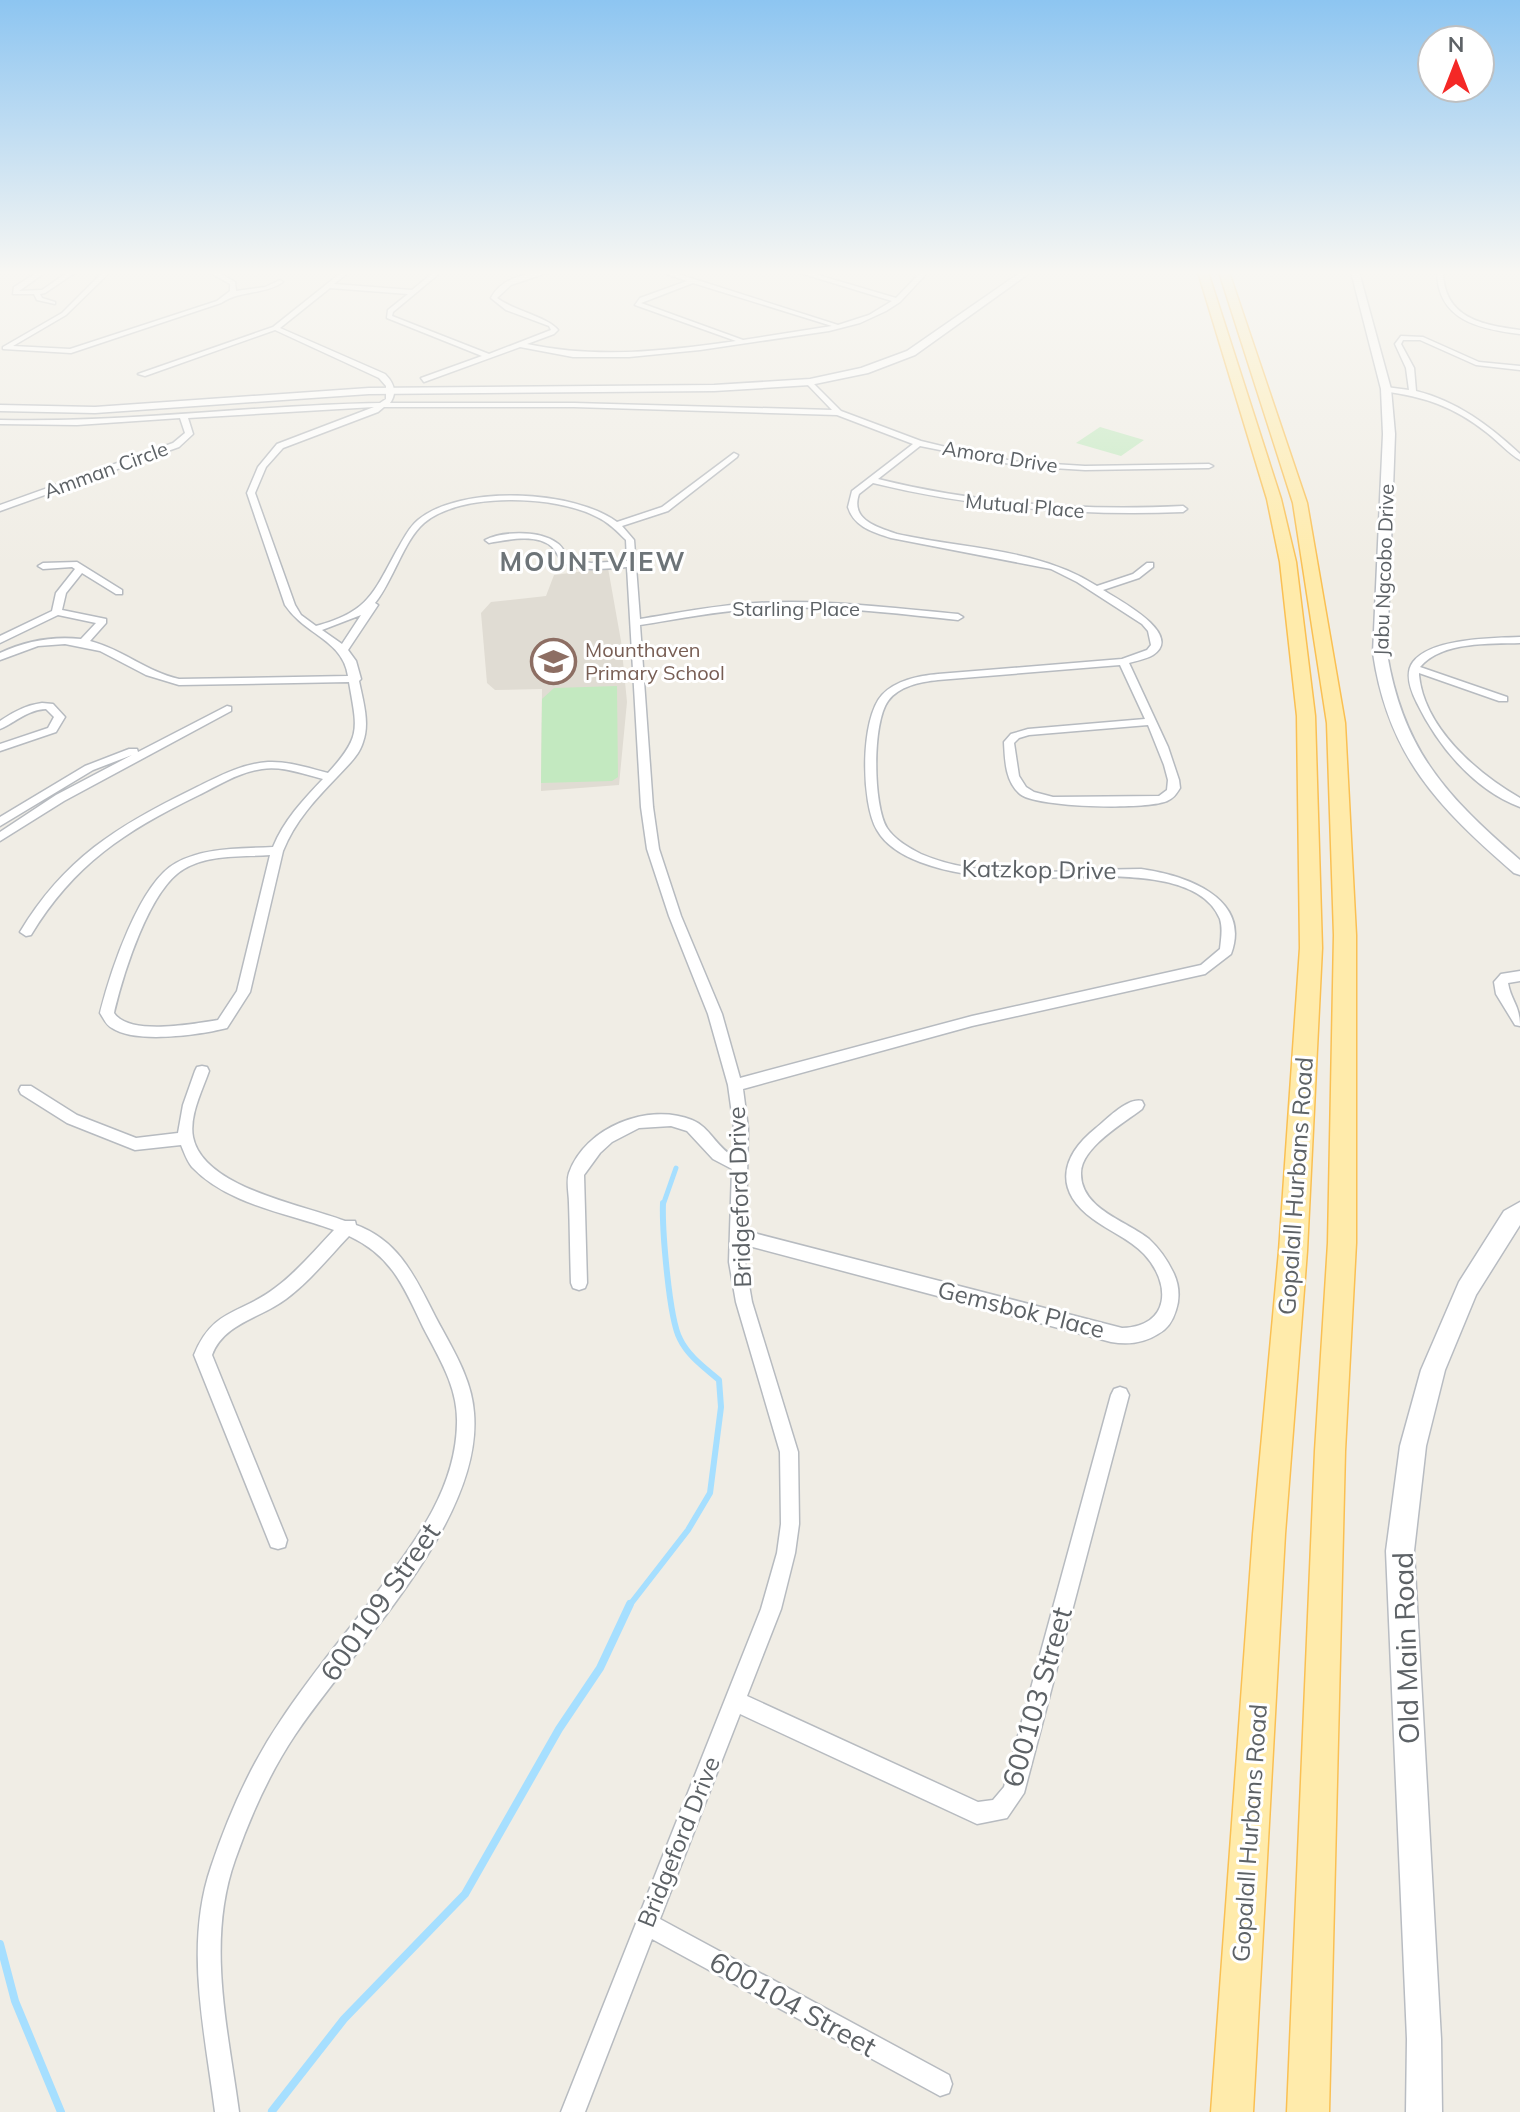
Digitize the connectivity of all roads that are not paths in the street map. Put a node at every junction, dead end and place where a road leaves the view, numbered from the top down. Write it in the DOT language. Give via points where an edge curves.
graph roads {
  1 [pos="152,371"];
  2 [pos="370,371"];
  3 [pos="449,371"];
  4 [pos="865,371"];
  5 [pos="1234,371"];
  6 [pos="1256,371"];
  7 [pos="1381,371"];
  8 [pos="1410,371"];
  9 [pos="142,374"];
  10 [pos="424,380"];
  11 [pos="810,382"];
  12 [pos="1386,389"];
  13 [pos="392,390"];
  14 [pos="1413,390"];
  15 [pos="385,406"];
  16 [pos="0,408"];
  17 [pos="838,413"];
  18 [pos="183,415"];
  19 [pos="0,422"];
  20 [pos="919,443"];
  21 [pos="734,455"];
  22 [pos="1520,458"];
  23 [pos="1209,466"];
  24 [pos="870,480"];
  25 [pos="0,508"];
  26 [pos="1183,509"];
  27 [pos="617,525"];
  28 [pos="489,540"];
  29 [pos="632,564"];
  30 [pos="1150,565"];
  31 [pos="43,566"];
  32 [pos="82,567"];
  33 [pos="1096,589"];
  34 [pos="119,592"];
  35 [pos="373,605"];
  36 [pos="57,612"];
  37 [pos="958,617"];
  38 [pos="636,623"];
  39 [pos="314,629"];
  40 [pos="0,640"];
  41 [pos="1520,640"];
  42 [pos="84,642"];
  43 [pos="343,650"];
  44 [pos="0,657"];
  45 [pos="351,661"];
  46 [pos="1123,662"];
  47 [pos="1415,668"];
  48 [pos="356,679"];
  49 [pos="319,680"];
  50 [pos="358,693"];
  51 [pos="1503,699"];
  52 [pos="227,709"];
  53 [pos="1150,722"];
  54 [pos="0,726"];
  55 [pos="0,748"];
  56 [pos="154,749"];
  57 [pos="330,777"];
  58 [pos="1520,803"];
  59 [pos="0,822"];
  60 [pos="0,837"];
  61 [pos="277,851"];
  62 [pos="1520,869"];
  63 [pos="26,932"];
  64 [pos="1520,976"];
  65 [pos="1520,1021"];
  66 [pos="202,1071"];
  67 [pos="735,1085"];
  68 [pos="26,1090"];
  69 [pos="1137,1105"];
  70 [pos="186,1138"];
  71 [pos="740,1166"];
  72 [pos="1520,1211"];
  73 [pos="349,1226"];
  74 [pos="738,1236"];
  75 [pos="579,1283"];
  76 [pos="1120,1395"];
  77 [pos="278,1540"];
  78 [pos="735,1701"];
  79 [pos="647,1924"];
  80 [pos="940,2084"];
  81 [pos="227,2112"];
  82 [pos="573,2112"];
  83 [pos="1232,2112"];
  84 [pos="1308,2112"];
  85 [pos="1424,2112"];
  1 -- 9 [label="street"];
  2 -- 13 [label="street" via="389,382"];
  3 -- 10 [label="street"];
  4 -- 11 [label="main road"];
  5 -- 83 [label="main road, Gopalall Hurbans Road" via="1288,562 1306,716 1311,948"];
  6 -- 84 [label="main road, Gopalall Hurbans Road" via="1300,503 1336,723 1345,935 1342,1243"];
  7 -- 12 [label="main road, Jabu Ngcobo Drive"];
  8 -- 14 [label="street"];
  11 -- 13 [label="main road"];
  11 -- 17 [label="street, Amora Drive"];
  12 -- 14 [label="street"];
  12 -- 62 [label="main road, Jabu Ngcobo Drive" via="1389,434 1380,653 1392,717 1438,792"];
  13 -- 15 [label="street"];
  13 -- 16 [label="main road" via="95,410"];
  14 -- 22 [label="street" via="1481,422"];
  15 -- 17 [label="street" via="592,404"];
  15 -- 18 [label="street"];
  15 -- 39 [label="street" via="292,440 270,455 254,481 251,493 290,605"];
  17 -- 20 [label="street, Amora Drive"];
  18 -- 19 [label="street"];
  18 -- 25 [label="street, Amman Circle" via="189,434 176,445"];
  20 -- 23 [label="street, Amora Drive" via="1020,464"];
  20 -- 24 [label="street, Katzkop Drive"];
  21 -- 27 [label="street" via="665,509"];
  24 -- 26 [label="street, Mutual Place" via="945,498 1036,510"];
  24 -- 33 [label="street, Katzkop Drive" via="851,502 853,512 868,525 890,535 1027,559"];
  27 -- 29 [label="street, Bridgeford Drive" via="630,540"];
  27 -- 35 [label="street" via="558,502 491,500 450,506 420,521"];
  28 -- 29 [label="street" via="538,538 556,546 573,564"];
  29 -- 38 [label="street, Bridgeford Drive"];
  30 -- 33 [label="street" via="1136,576"];
  31 -- 32 [label="street" via="68,562"];
  32 -- 34 [label="street"];
  32 -- 36 [label="street" via="59,595"];
  33 -- 46 [label="street, Katzkop Drive" via="1143,620 1157,636 1151,652"];
  35 -- 39 [label="street"];
  35 -- 43 [label="street"];
  36 -- 40 [label="street"];
  36 -- 42 [label="street" via="103,621"];
  37 -- 38 [label="street, Starling Place" via="769,605"];
  38 -- 67 [label="street, Bridgeford Drive" via="653,849 715,1014"];
  39 -- 43 [label="street"];
  41 -- 47 [label="street" via="1448,648 1426,656"];
  42 -- 44 [label="street" via="38,643"];
  42 -- 49 [label="street" via="158,678 179,682"];
  43 -- 45 [label="street"];
  45 -- 48 [label="street"];
  45 -- 49 [label="street"];
  46 -- 53 [label="street" via="1147,705"];
  46 -- 67 [label="street, Katzkop Drive" via="946,676 901,686 876,711 873,811 882,830 899,846 944,867 1141,873 1191,885 1226,919 1226,951 1205,969 1191,973 972,1021"];
  47 -- 51 [label="street"];
  47 -- 58 [label="street" via="1417,692 1434,730 1483,781"];
  48 -- 49 [label="street"];
  48 -- 50 [label="street"];
  49 -- 50 [label="street"];
  50 -- 57 [label="street" via="358,742"];
  52 -- 56 [label="street"];
  53 -- 53 [label="street" via="1175,777 1175,788 1166,797 1053,801 1021,792 1015,781 1009,742 1015,736"];
  54 -- 55 [label="street" via="40,705 60,717 52,730"];
  56 -- 59 [label="street" via="89,768"];
  56 -- 60 [label="street" via="60,798"];
  57 -- 61 [label="street" via="300,810"];
  57 -- 63 [label="street" via="281,765 257,767 147,815 79,863"];
  61 -- 61 [label="street" via="243,992 222,1024 182,1030 115,1024 107,1013 111,996 164,879 201,858"];
  64 -- 65 [label="street" via="1501,982"];
  66 -- 70 [label="street"];
  67 -- 71 [label="street, Bridgeford Drive"];
  68 -- 70 [label="street" via="72,1119 135,1144"];
  69 -- 74 [label="street, Gemsbok Place" via="1086,1147 1073,1168 1075,1187 1086,1204 1150,1250 1165,1271 1173,1296 1165,1317 1152,1329 1126,1336 1084,1327"];
  70 -- 73 [label="street, 600109 Street" via="197,1162 213,1178"];
  71 -- 74 [label="street, Bridgeford Drive"];
  71 -- 75 [label="street" via="721,1158 687,1124 664,1120 619,1129 582,1161 576,1175"];
  72 -- 85 [label="main road, Old Main Road" via="1467,1289 1433,1370 1413,1446 1400,1551"];
  73 -- 77 [label="street" via="281,1294 221,1325 207,1340 203,1355"];
  73 -- 81 [label="street, 600109 Street" via="382,1245 454,1367 466,1413 466,1441 434,1532 277,1745 222,1866 210,1915"];
  74 -- 78 [label="street, Bridgeford Drive" via="744,1302 789,1452 790,1524 771,1609"];
  76 -- 78 [label="street, 600103 Street" via="1013,1793 999,1810 977,1813"];
  78 -- 79 [label="street, Bridgeford Drive"];
  79 -- 80 [label="street, 600104 Street"];
  79 -- 82 [label="street, Bridgeford Drive"];
}
